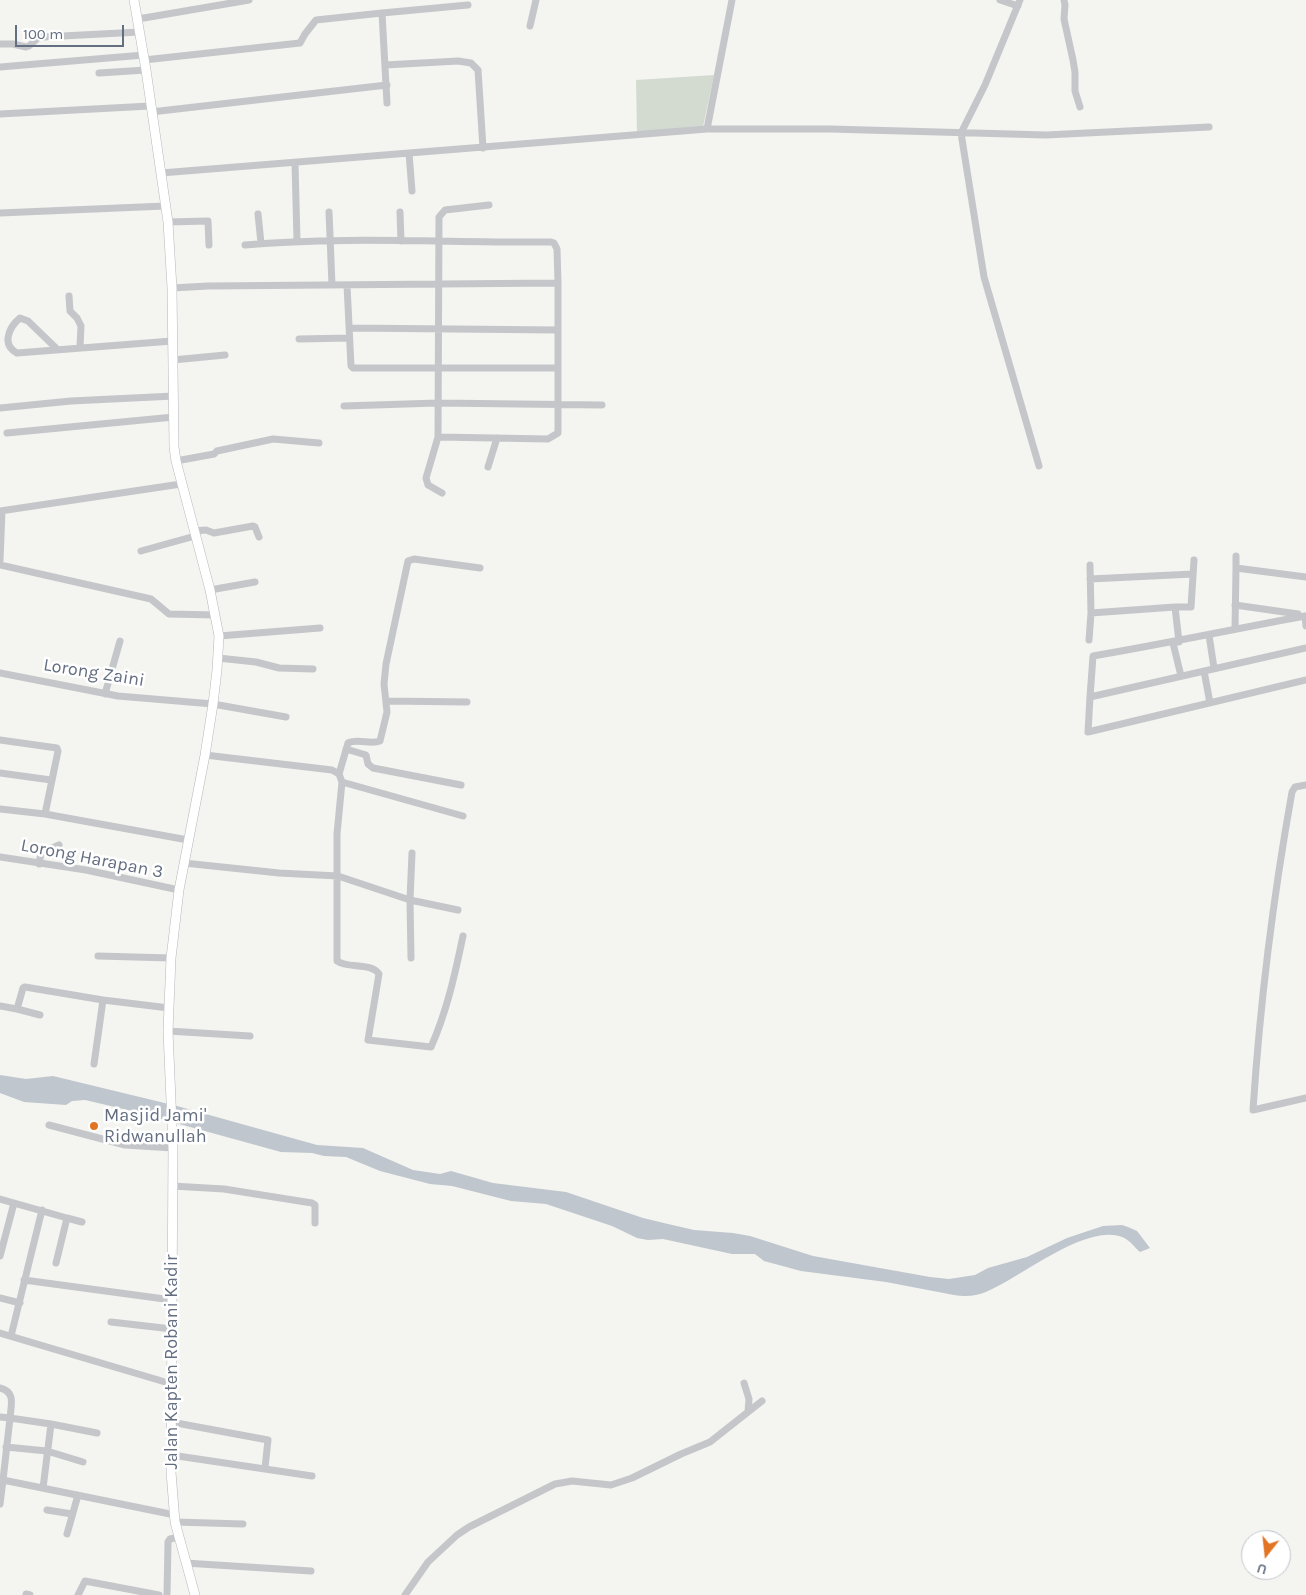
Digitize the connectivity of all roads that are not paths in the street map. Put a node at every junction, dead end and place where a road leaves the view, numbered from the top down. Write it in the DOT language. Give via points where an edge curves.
graph roads {
  1 [pos="134,0"];
  2 [pos="249,0"];
  3 [pos="536,0"];
  4 [pos="732,0"];
  5 [pos="1000,0"];
  6 [pos="1064,0"];
  7 [pos="1019,3"];
  8 [pos="468,5"];
  9 [pos="382,13"];
  10 [pos="138,19"];
  11 [pos="530,26"];
  12 [pos="140,32"];
  13 [pos="1,44"];
  14 [pos="144,57"];
  15 [pos="385,65"];
  16 [pos="0,67"];
  17 [pos="146,70"];
  18 [pos="98,73"];
  19 [pos="387,85"];
  20 [pos="387,103"];
  21 [pos="1080,107"];
  22 [pos="151,109"];
  23 [pos="0,114"];
  24 [pos="1209,127"];
  25 [pos="707,129"];
  26 [pos="961,134"];
  27 [pos="483,148"];
  28 [pos="409,153"];
  29 [pos="295,163"];
  30 [pos="161,173"];
  31 [pos="412,191"];
  32 [pos="488,205"];
  33 [pos="165,206"];
  34 [pos="329,212"];
  35 [pos="400,212"];
  36 [pos="0,213"];
  37 [pos="258,214"];
  38 [pos="168,222"];
  39 [pos="438,240"];
  40 [pos="297,241"];
  41 [pos="330,241"];
  42 [pos="401,242"];
  43 [pos="261,243"];
  44 [pos="209,245"];
  45 [pos="245,245"];
  46 [pos="439,283"];
  47 [pos="558,283"];
  48 [pos="332,285"];
  49 [pos="347,285"];
  50 [pos="172,288"];
  51 [pos="69,296"];
  52 [pos="349,328"];
  53 [pos="438,328"];
  54 [pos="558,330"];
  55 [pos="349,338"];
  56 [pos="299,339"];
  57 [pos="172,341"];
  58 [pos="80,347"];
  59 [pos="57,349"];
  60 [pos="225,355"];
  61 [pos="173,360"];
  62 [pos="438,368"];
  63 [pos="558,368"];
  64 [pos="174,396"];
  65 [pos="437,403"];
  66 [pos="557,404"];
  67 [pos="344,406"];
  68 [pos="602,406"];
  69 [pos="0,408"];
  70 [pos="174,417"];
  71 [pos="7,433"];
  72 [pos="438,437"];
  73 [pos="497,438"];
  74 [pos="319,443"];
  75 [pos="176,461"];
  76 [pos="1039,466"];
  77 [pos="488,467"];
  78 [pos="181,484"];
  79 [pos="442,493"];
  80 [pos="1,511"];
  81 [pos="194,533"];
  82 [pos="259,537"];
  83 [pos="1,552"];
  84 [pos="141,552"];
  85 [pos="1236,556"];
  86 [pos="0,560"];
  87 [pos="1194,560"];
  88 [pos="1090,565"];
  89 [pos="0,566"];
  90 [pos="480,568"];
  91 [pos="1236,568"];
  92 [pos="1192,574"];
  93 [pos="1306,577"];
  94 [pos="1090,579"];
  95 [pos="255,582"];
  96 [pos="210,590"];
  97 [pos="1235,605"];
  98 [pos="1175,607"];
  99 [pos="1091,612"];
  100 [pos="216,615"];
  101 [pos="1306,616"];
  102 [pos="1306,626"];
  103 [pos="320,628"];
  104 [pos="1235,629"];
  105 [pos="1209,635"];
  106 [pos="219,636"];
  107 [pos="1089,640"];
  108 [pos="120,641"];
  109 [pos="1176,642"];
  110 [pos="1306,648"];
  111 [pos="218,658"];
  112 [pos="1214,668"];
  113 [pos="313,669"];
  114 [pos="1204,671"];
  115 [pos="0,673"];
  116 [pos="1181,676"];
  117 [pos="1306,680"];
  118 [pos="105,694"];
  119 [pos="1090,697"];
  120 [pos="387,701"];
  121 [pos="467,702"];
  122 [pos="1210,703"];
  123 [pos="213,704"];
  124 [pos="286,717"];
  125 [pos="0,740"];
  126 [pos="346,748"];
  127 [pos="205,755"];
  128 [pos="0,773"];
  129 [pos="339,774"];
  130 [pos="52,780"];
  131 [pos="342,782"];
  132 [pos="461,785"];
  133 [pos="1306,785"];
  134 [pos="0,809"];
  135 [pos="45,814"];
  136 [pos="463,816"];
  137 [pos="188,840"];
  138 [pos="59,845"];
  139 [pos="412,853"];
  140 [pos="0,857"];
  141 [pos="184,863"];
  142 [pos="40,864"];
  143 [pos="338,876"];
  144 [pos="179,890"];
  145 [pos="410,900"];
  146 [pos="458,910"];
  147 [pos="463,936"];
  148 [pos="98,956"];
  149 [pos="170,958"];
  150 [pos="411,958"];
  151 [pos="103,1000"];
  152 [pos="0,1006"];
  153 [pos="169,1008"];
  154 [pos="17,1009"];
  155 [pos="40,1015"];
  156 [pos="168,1031"];
  157 [pos="250,1036"];
  158 [pos="94,1064"];
  159 [pos="1306,1098"];
  160 [pos="49,1125"];
  161 [pos="173,1148"];
  162 [pos="172,1186"];
  163 [pos="0,1199"];
  164 [pos="14,1203"];
  165 [pos="42,1210"];
  166 [pos="67,1218"];
  167 [pos="82,1222"];
  168 [pos="315,1223"];
  169 [pos="0,1256"];
  170 [pos="56,1262"];
  171 [pos="24,1280"];
  172 [pos="0,1298"];
  173 [pos="172,1300"];
  174 [pos="20,1303"];
  175 [pos="111,1322"];
  176 [pos="172,1329"];
  177 [pos="0,1333"];
  178 [pos="11,1336"];
  179 [pos="744,1383"];
  180 [pos="172,1384"];
  181 [pos="0,1388"];
  182 [pos="762,1401"];
  183 [pos="748,1412"];
  184 [pos="0,1417"];
  185 [pos="10,1418"];
  186 [pos="171,1422"];
  187 [pos="51,1424"];
  188 [pos="97,1433"];
  189 [pos="4,1450"];
  190 [pos="47,1451"];
  191 [pos="171,1455"];
  192 [pos="83,1462"];
  193 [pos="265,1468"];
  194 [pos="312,1476"];
  195 [pos="2,1480"];
  196 [pos="43,1488"];
  197 [pos="78,1495"];
  198 [pos="0,1504"];
  199 [pos="47,1510"];
  200 [pos="72,1514"];
  201 [pos="175,1518"];
  202 [pos="243,1524"];
  203 [pos="67,1534"];
  204 [pos="178,1537"];
  205 [pos="185,1564"];
  206 [pos="311,1571"];
  207 [pos="78,1595"];
  208 [pos="159,1595"];
  209 [pos="167,1595"];
  210 [pos="195,1595"];
  211 [pos="405,1595"];
  1 -- 10 [label="main road, Jalan Kapten Robani Kadir"];
  2 -- 10 [label="street"];
  3 -- 11 [label="street"];
  4 -- 25 [label="street"];
  5 -- 7 [label="street"];
  6 -- 21 [label="street" via="1064,19"];
  7 -- 26 [label="street" via="986,85"];
  8 -- 9 [label="street"];
  9 -- 14 [label="street" via="316,20 300,43"];
  9 -- 15 [label="street"];
  10 -- 12 [label="main road, Jalan Kapten Robani Kadir"];
  12 -- 13 [label="street" via="43,37 26,47"];
  12 -- 14 [label="main road, Jalan Kapten Robani Kadir"];
  14 -- 16 [label="street"];
  14 -- 17 [label="main road, Jalan Kapten Robani Kadir"];
  15 -- 19 [label="street"];
  15 -- 27 [label="street" via="458,61 476,67"];
  17 -- 18 [label="street"];
  17 -- 22 [label="main road, Jalan Kapten Robani Kadir"];
  19 -- 20 [label="street"];
  19 -- 22 [label="street"];
  22 -- 23 [label="street"];
  22 -- 30 [label="main road, Jalan Kapten Robani Kadir"];
  24 -- 26 [label="street" via="1046,135"];
  25 -- 26 [label="street"];
  25 -- 27 [label="street"];
  26 -- 76 [label="street" via="984,277"];
  27 -- 28 [label="street"];
  28 -- 29 [label="street"];
  28 -- 31 [label="street"];
  29 -- 30 [label="street"];
  29 -- 40 [label="street"];
  30 -- 33 [label="main road, Jalan Kapten Robani Kadir"];
  32 -- 39 [label="street" via="442,211"];
  33 -- 36 [label="street"];
  33 -- 38 [label="main road, Jalan Kapten Robani Kadir"];
  34 -- 41 [label="street"];
  35 -- 42 [label="street"];
  37 -- 43 [label="street"];
  38 -- 44 [label="street" via="208,221"];
  38 -- 50 [label="main road, Jalan Kapten Robani Kadir"];
  39 -- 42 [label="street"];
  39 -- 46 [label="street"];
  39 -- 47 [label="street" via="551,242 557,250"];
  40 -- 41 [label="street"];
  40 -- 43 [label="street"];
  41 -- 42 [label="street"];
  41 -- 48 [label="street"];
  43 -- 45 [label="street"];
  46 -- 47 [label="street"];
  46 -- 49 [label="street"];
  46 -- 53 [label="street"];
  47 -- 54 [label="street"];
  48 -- 49 [label="street"];
  48 -- 50 [label="street"];
  49 -- 52 [label="street"];
  50 -- 57 [label="main road, Jalan Kapten Robani Kadir"];
  51 -- 58 [label="street" via="70,311 81,326"];
  52 -- 53 [label="street"];
  52 -- 55 [label="street"];
  53 -- 54 [label="street"];
  53 -- 62 [label="street"];
  54 -- 63 [label="street"];
  55 -- 56 [label="street"];
  55 -- 62 [label="street" via="350,366 353,368"];
  57 -- 58 [label="street"];
  57 -- 61 [label="main road, Jalan Kapten Robani Kadir"];
  58 -- 59 [label="street"];
  59 -- 59 [label="street" via="28,321 20,318 10,329 9,346 15,352"];
  60 -- 61 [label="street"];
  61 -- 64 [label="main road, Jalan Kapten Robani Kadir"];
  62 -- 63 [label="street"];
  62 -- 65 [label="street"];
  63 -- 66 [label="street"];
  64 -- 69 [label="street"];
  64 -- 70 [label="main road, Jalan Kapten Robani Kadir"];
  65 -- 66 [label="street"];
  65 -- 67 [label="street"];
  65 -- 72 [label="street"];
  66 -- 68 [label="street"];
  66 -- 73 [label="street" via="558,433 553,437"];
  70 -- 71 [label="street"];
  70 -- 75 [label="main road, Jalan Kapten Robani Kadir"];
  72 -- 73 [label="street"];
  72 -- 79 [label="street" via="426,478 428,485"];
  73 -- 77 [label="street"];
  74 -- 75 [label="street" via="273,438"];
  75 -- 78 [label="main road, Jalan Kapten Robani Kadir"];
  78 -- 80 [label="street"];
  78 -- 81 [label="main road, Jalan Kapten Robani Kadir"];
  80 -- 83 [label="street"];
  81 -- 82 [label="street" via="252,526"];
  81 -- 84 [label="street"];
  81 -- 96 [label="main road, Jalan Kapten Robani Kadir"];
  83 -- 86 [label="street"];
  85 -- 91 [label="street"];
  87 -- 92 [label="street"];
  88 -- 94 [label="street"];
  89 -- 100 [label="street" via="151,599 171,614"];
  90 -- 120 [label="street" via="414,559 408,561 386,664 384,684"];
  91 -- 93 [label="street"];
  91 -- 97 [label="street"];
  92 -- 94 [label="street"];
  92 -- 98 [label="street" via="1191,607"];
  94 -- 99 [label="street"];
  95 -- 96 [label="street"];
  96 -- 100 [label="main road, Jalan Kapten Robani Kadir"];
  97 -- 101 [label="street"];
  97 -- 104 [label="street"];
  98 -- 99 [label="street"];
  98 -- 109 [label="street"];
  99 -- 107 [label="street"];
  100 -- 106 [label="main road, Jalan Kapten Robani Kadir"];
  101 -- 102 [label="street"];
  101 -- 104 [label="street"];
  103 -- 106 [label="street"];
  104 -- 105 [label="street"];
  105 -- 109 [label="street"];
  105 -- 112 [label="street"];
  106 -- 111 [label="main road, Jalan Kapten Robani Kadir"];
  108 -- 118 [label="street"];
  109 -- 116 [label="street"];
  109 -- 119 [label="street" via="1093,656"];
  110 -- 112 [label="street"];
  111 -- 113 [label="street" via="279,668"];
  111 -- 123 [label="main road, Jalan Kapten Robani Kadir"];
  112 -- 114 [label="street"];
  114 -- 116 [label="street"];
  114 -- 122 [label="street"];
  115 -- 118 [label="street, Lorong Zaini"];
  116 -- 119 [label="street"];
  117 -- 122 [label="street"];
  118 -- 123 [label="street, Lorong Zaini"];
  119 -- 122 [label="street" via="1088,732"];
  120 -- 121 [label="street"];
  120 -- 126 [label="street" via="379,742 350,741"];
  123 -- 124 [label="street, Lorong Zaini"];
  123 -- 127 [label="main road, Jalan Kapten Robani Kadir"];
  125 -- 130 [label="street" via="57,748"];
  126 -- 129 [label="street"];
  126 -- 132 [label="street" via="366,754 368,764 373,768"];
  127 -- 129 [label="street" via="332,770"];
  127 -- 137 [label="main road, Jalan Kapten Robani Kadir"];
  128 -- 130 [label="street"];
  129 -- 131 [label="street"];
  130 -- 135 [label="street"];
  131 -- 136 [label="street"];
  131 -- 143 [label="street" via="337,834"];
  133 -- 159 [label="street" via="1295,787 1292,792 1278,874 1259,1026 1253,1110"];
  134 -- 135 [label="street"];
  135 -- 137 [label="street"];
  137 -- 141 [label="main road, Jalan Kapten Robani Kadir"];
  138 -- 142 [label="street" via="41,853"];
  139 -- 145 [label="street"];
  140 -- 142 [label="street, Lorong Harapan 3"];
  141 -- 143 [label="street"];
  141 -- 144 [label="main road, Jalan Kapten Robani Kadir"];
  142 -- 144 [label="street, Lorong Harapan 3" via="86,870"];
  143 -- 145 [label="street"];
  143 -- 147 [label="street" via="338,960 379,974 368,1040 431,1047 449,1001"];
  144 -- 149 [label="main road, Jalan Kapten Robani Kadir"];
  145 -- 146 [label="street"];
  145 -- 150 [label="street"];
  148 -- 149 [label="street"];
  149 -- 153 [label="main road, Jalan Kapten Robani Kadir"];
  151 -- 153 [label="street"];
  151 -- 154 [label="street" via="25,986"];
  151 -- 158 [label="street"];
  152 -- 154 [label="street"];
  153 -- 156 [label="main road, Jalan Kapten Robani Kadir"];
  154 -- 155 [label="street"];
  156 -- 157 [label="street"];
  156 -- 161 [label="main road, Jalan Kapten Robani Kadir"];
  160 -- 161 [label="street" via="125,1145"];
  161 -- 162 [label="main road, Jalan Kapten Robani Kadir"];
  162 -- 168 [label="street" via="224,1189 312,1203 315,1205"];
  162 -- 173 [label="main road, Jalan Kapten Robani Kadir"];
  163 -- 164 [label="street"];
  164 -- 165 [label="street"];
  164 -- 169 [label="street"];
  165 -- 166 [label="street"];
  165 -- 171 [label="street"];
  166 -- 167 [label="street"];
  166 -- 170 [label="street"];
  171 -- 173 [label="street"];
  171 -- 174 [label="street"];
  172 -- 174 [label="street"];
  173 -- 176 [label="main road, Jalan Kapten Robani Kadir"];
  174 -- 178 [label="street"];
  175 -- 176 [label="street"];
  176 -- 180 [label="main road, Jalan Kapten Robani Kadir"];
  177 -- 178 [label="street"];
  178 -- 180 [label="street"];
  179 -- 183 [label="street" via="749,1400"];
  180 -- 186 [label="main road, Jalan Kapten Robani Kadir"];
  181 -- 185 [label="street" via="11,1395"];
  182 -- 183 [label="street"];
  183 -- 211 [label="street" via="710,1442 632,1478 611,1485 572,1481 555,1484 469,1527 428,1562"];
  184 -- 185 [label="street"];
  185 -- 187 [label="street"];
  185 -- 189 [label="street"];
  186 -- 191 [label="main road, Jalan Kapten Robani Kadir"];
  186 -- 193 [label="street" via="268,1440"];
  187 -- 188 [label="street"];
  187 -- 190 [label="street"];
  189 -- 190 [label="street"];
  189 -- 195 [label="street"];
  190 -- 192 [label="street"];
  190 -- 196 [label="street"];
  191 -- 193 [label="street"];
  191 -- 201 [label="main road, Jalan Kapten Robani Kadir"];
  193 -- 194 [label="street"];
  195 -- 196 [label="street"];
  195 -- 198 [label="street"];
  196 -- 197 [label="street"];
  197 -- 200 [label="street"];
  197 -- 201 [label="street"];
  199 -- 200 [label="street"];
  200 -- 203 [label="street"];
  201 -- 202 [label="street"];
  201 -- 204 [label="main road, Jalan Kapten Robani Kadir"];
  204 -- 205 [label="main road, Jalan Kapten Robani Kadir"];
  204 -- 209 [label="street" via="168,1542"];
  205 -- 206 [label="street"];
  205 -- 210 [label="main road, Jalan Kapten Robani Kadir"];
  207 -- 208 [label="street" via="84,1582"];
}
